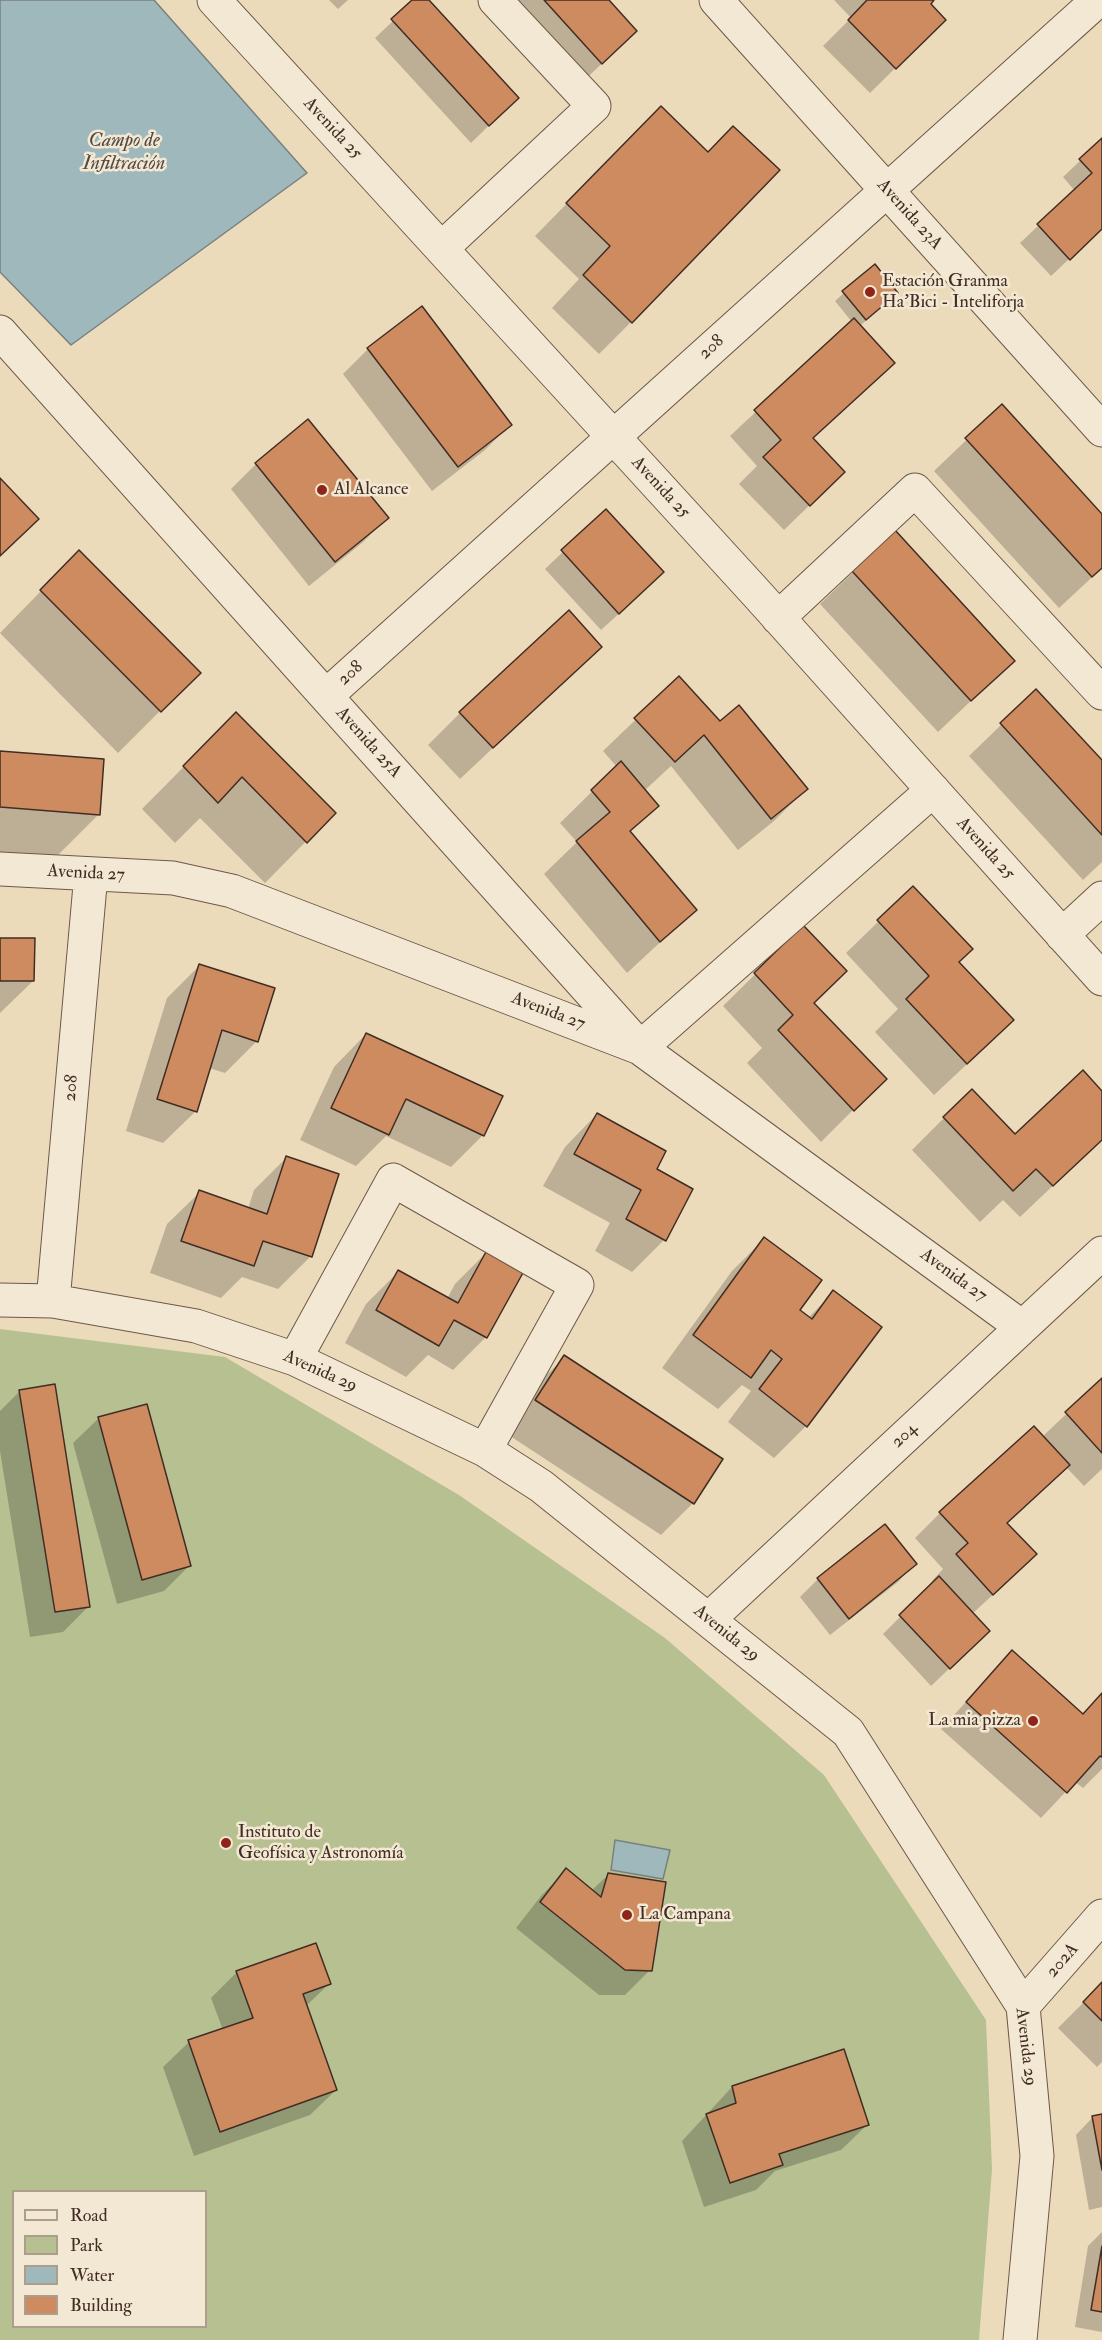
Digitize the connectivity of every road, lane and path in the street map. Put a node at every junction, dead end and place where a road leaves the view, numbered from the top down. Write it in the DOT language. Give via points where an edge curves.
graph roads {
  1 [pos="214,0"];
  2 [pos="495,0"];
  3 [pos="716,0"];
  4 [pos="1098,0"];
  5 [pos="886,191"];
  6 [pos="442,248"];
  7 [pos="0,332"];
  8 [pos="1102,430"];
  9 [pos="613,437"];
  10 [pos="778,618"];
  11 [pos="1102,693"];
  12 [pos="326,696"];
  13 [pos="933,790"];
  14 [pos="0,869"];
  15 [pos="91,874"];
  16 [pos="1102,898"];
  17 [pos="1062,935"];
  18 [pos="1102,979"];
  19 [pos="640,1048"];
  20 [pos="1102,1253"];
  21 [pos="0,1300"];
  22 [pos="53,1301"];
  23 [pos="1022,1327"];
  24 [pos="295,1359"];
  25 [pos="485,1450"];
  26 [pos="709,1619"];
  27 [pos="1102,1916"];
  28 [pos="1023,2006"];
  29 [pos="1020,2340"];
  1 -- 6 [label="street, Avenida 25"];
  2 -- 6 [label="street" via="594,106"];
  3 -- 5 [label="street, Avenida 23A"];
  4 -- 5 [label="street, 208"];
  5 -- 8 [label="street, Avenida 23A"];
  5 -- 9 [label="street, 208"];
  6 -- 9 [label="street, Avenida 25"];
  7 -- 12 [label="street, Avenida 25A"];
  9 -- 10 [label="street, Avenida 25"];
  9 -- 12 [label="street, 208"];
  10 -- 11 [label="street" via="915,490"];
  10 -- 13 [label="street, Avenida 25"];
  12 -- 19 [label="street, Avenida 25A"];
  13 -- 17 [label="street, Avenida 25"];
  13 -- 19 [label="street"];
  14 -- 15 [label="street, Avenida 27"];
  15 -- 19 [label="street, Avenida 27" via="173,878 232,891"];
  15 -- 22 [label="street, 208"];
  16 -- 17 [label="street"];
  17 -- 18 [label="street, Avenida 25"];
  19 -- 23 [label="street, Avenida 27"];
  20 -- 23 [label="street, 204"];
  21 -- 22 [label="street, Avenida 29"];
  22 -- 24 [label="street, Avenida 29" via="196,1326"];
  23 -- 26 [label="street, 204"];
  24 -- 25 [label="street, Avenida 29"];
  24 -- 25 [label="street" via="393,1180 577,1285"];
  25 -- 26 [label="street, Avenida 29" via="541,1486"];
  26 -- 28 [label="street, Avenida 29" via="848,1732"];
  27 -- 28 [label="street, 202A"];
  28 -- 29 [label="street, Avenida 29" via="1037,2156"];
}
